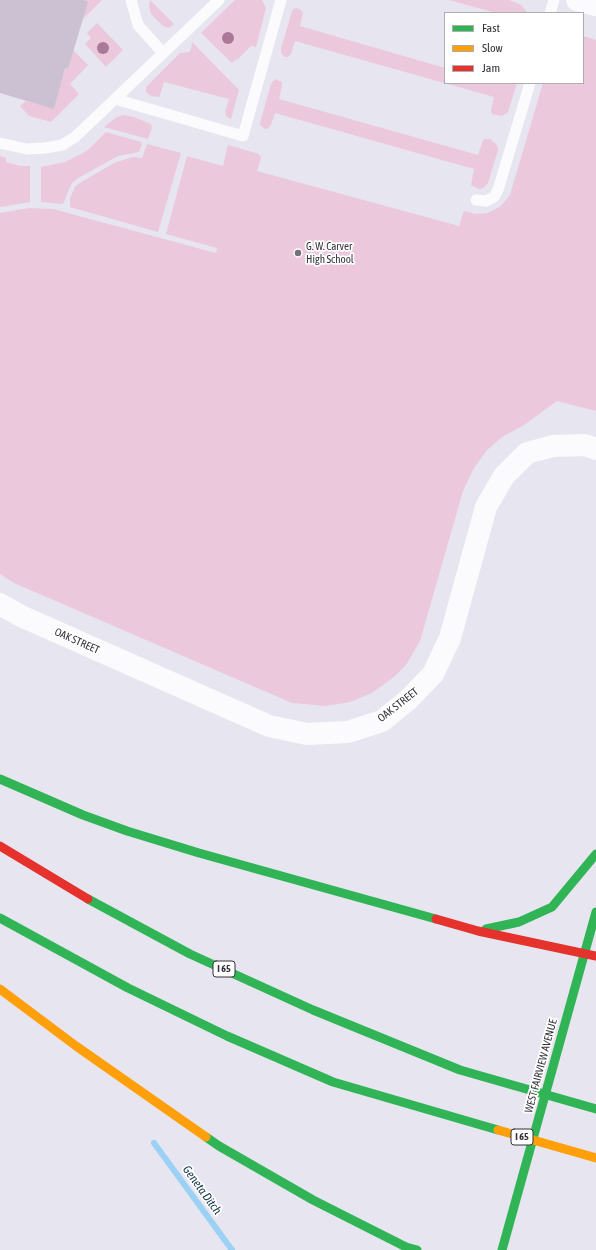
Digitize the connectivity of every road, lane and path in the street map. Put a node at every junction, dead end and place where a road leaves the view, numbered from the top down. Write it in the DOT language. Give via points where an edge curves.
graph roads {
  1 [pos="132,0"];
  2 [pos="219,0"];
  3 [pos="281,0"];
  4 [pos="554,0"];
  5 [pos="577,0"];
  6 [pos="596,5"];
  7 [pos="550,12"];
  8 [pos="163,54"];
  9 [pos="530,84"];
  10 [pos="115,99"];
  11 [pos="0,143"];
  12 [pos="476,200"];
  13 [pos="596,449"];
  14 [pos="0,604"];
  15 [pos="0,779"];
  16 [pos="0,846"];
  17 [pos="596,854"];
  18 [pos="596,912"];
  19 [pos="0,918"];
  20 [pos="478,931"];
  21 [pos="585,953"];
  22 [pos="596,956"];
  23 [pos="0,990"];
  24 [pos="596,1109"];
  25 [pos="596,1158"];
  26 [pos="407,1249"];
  27 [pos="417,1250"];
  28 [pos="502,1250"];
  1 -- 8 [label="lane" via="138,25"];
  2 -- 8 [label="lane"];
  3 -- 10 [label="lane" via="243,136"];
  4 -- 7 [label="lane"];
  5 -- 6 [label="street"];
  8 -- 10 [label="lane"];
  9 -- 12 [label="lane" via="498,190 494,197 486,201"];
  10 -- 11 [label="lane" via="75,137 62,145 27,149"];
  13 -- 14 [label="street, OAK STREET" via="585,445 553,446 527,453 504,476 486,507 450,638 433,674 382,721 348,732 307,734 269,726 21,616"];
  15 -- 20 [label="main road" via="83,815 134,833"];
  16 -- 24 [label="main road, I 65" via="84,897 190,954 313,1010 460,1070"];
  17 -- 20 [label="main road" via="552,907 519,922"];
  18 -- 21 [label="main road, WEST FAIRVIEW AVENUE"];
  19 -- 25 [label="main road, I 65" via="128,988 227,1036 333,1082"];
  20 -- 21 [label="main road"];
  21 -- 22 [label="main road"];
  21 -- 28 [label="main road, WEST FAIRVIEW AVENUE"];
  23 -- 26 [label="main road" via="219,1146 313,1200"];
  26 -- 27 [label="main road"];
}
